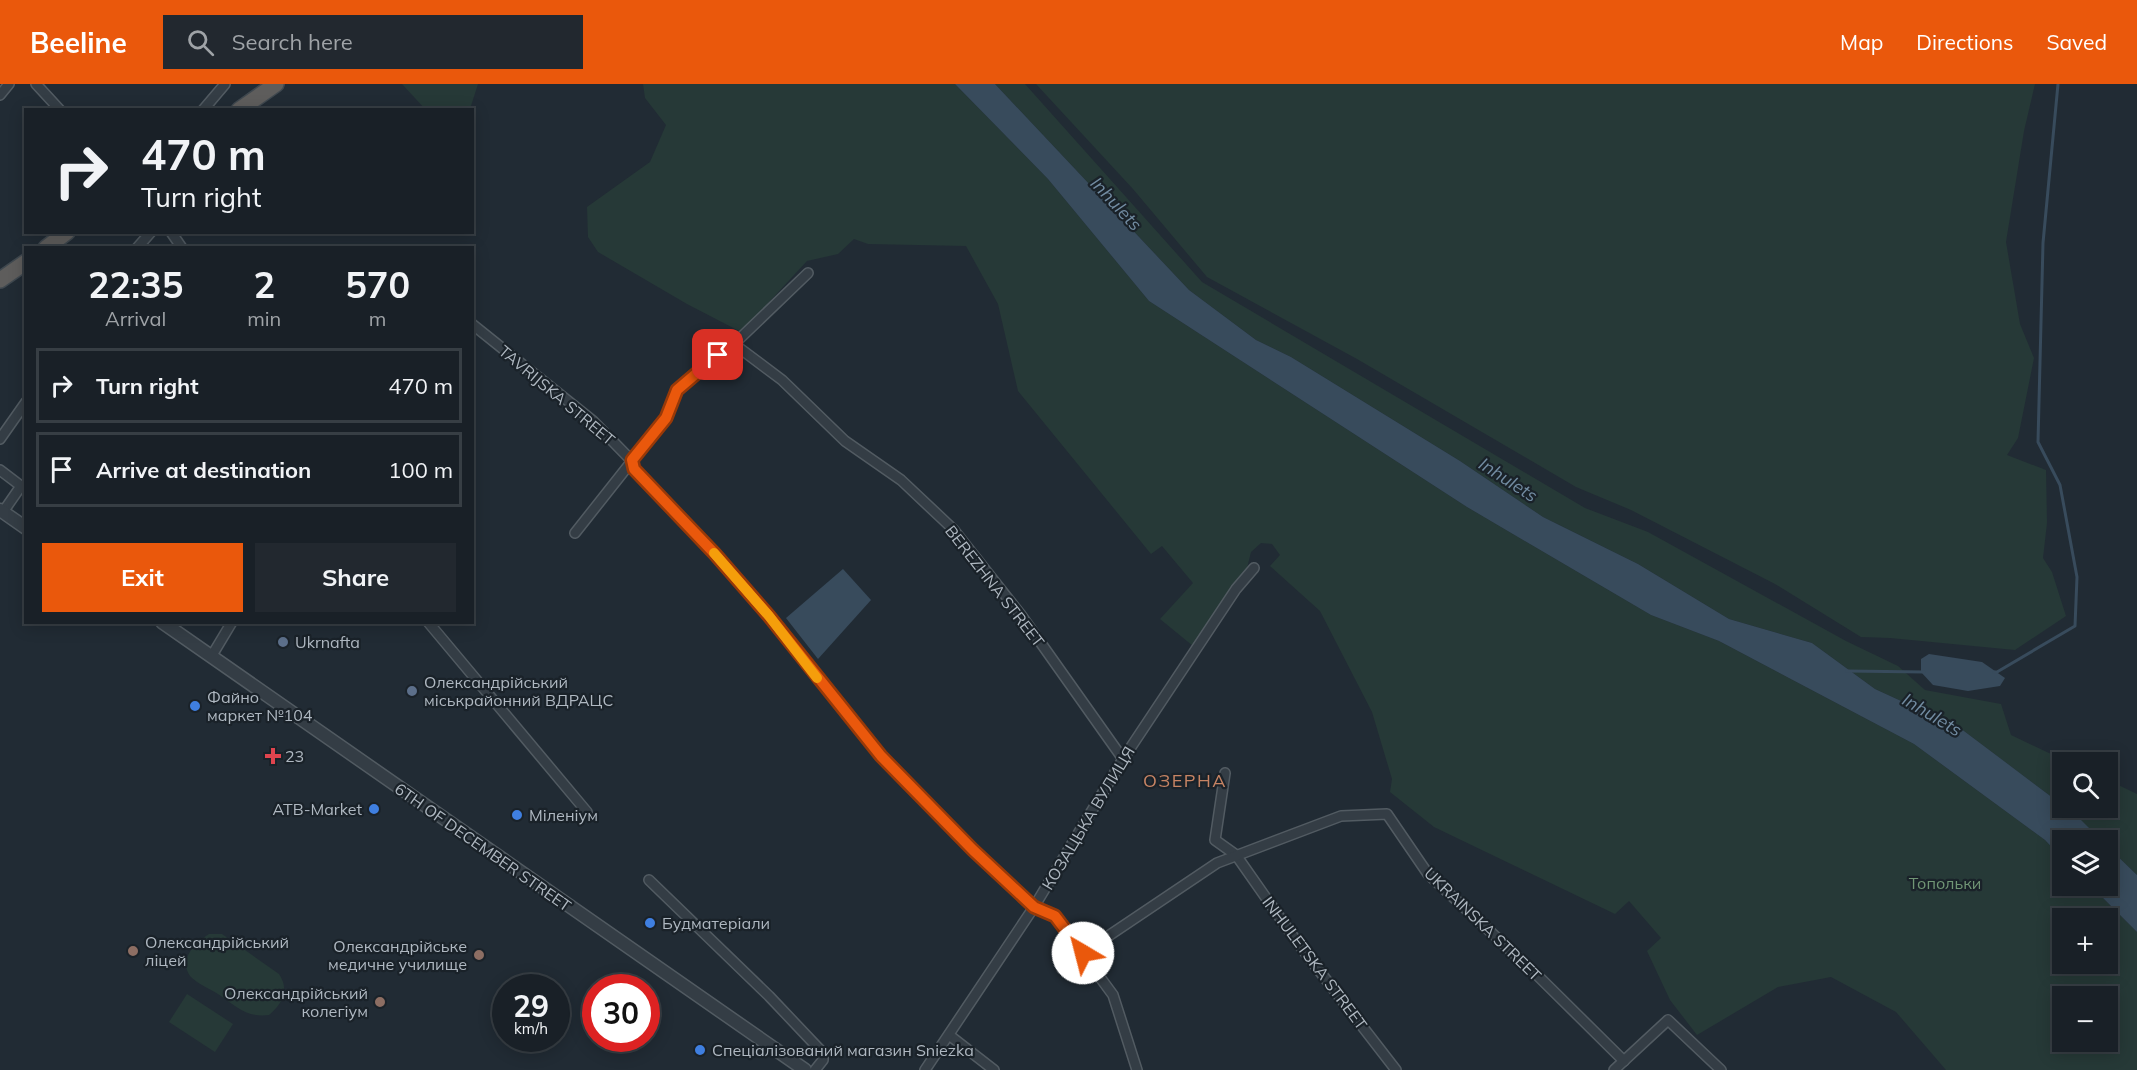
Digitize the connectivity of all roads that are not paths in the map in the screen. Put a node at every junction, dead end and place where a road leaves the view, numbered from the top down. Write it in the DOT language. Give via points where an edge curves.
graph roads {
  1 [pos="9,84"];
  2 [pos="36,84"];
  3 [pos="225,84"];
  4 [pos="276,84"];
  5 [pos="0,95"];
  6 [pos="58,108"];
  7 [pos="205,108"];
  8 [pos="242,108"];
  9 [pos="64,234"];
  10 [pos="149,234"];
  11 [pos="49,246"];
  12 [pos="139,246"];
  13 [pos="24,263"];
  14 [pos="808,273"];
  15 [pos="0,280"];
  16 [pos="474,326"];
  17 [pos="734,344"];
  18 [pos="24,405"];
  19 [pos="0,418"];
  20 [pos="9,426"];
  21 [pos="0,439"];
  22 [pos="632,460"];
  23 [pos="0,470"];
  24 [pos="1,511"];
  25 [pos="24,527"];
  26 [pos="575,533"];
  27 [pos="1254,568"];
  28 [pos="165,624"];
  29 [pos="231,624"];
  30 [pos="430,624"];
  31 [pos="211,657"];
  32 [pos="1123,759"];
  33 [pos="1225,773"];
  34 [pos="587,812"];
  35 [pos="1236,855"];
  36 [pos="649,879"];
  37 [pos="1034,907"];
  38 [pos="1083,953"];
  39 [pos="949,1035"];
  40 [pos="1624,1061"];
  41 [pos="805,1070"];
  42 [pos="815,1070"];
  43 [pos="925,1070"];
  44 [pos="994,1070"];
  45 [pos="1137,1070"];
  46 [pos="1396,1070"];
  47 [pos="1614,1070"];
  48 [pos="1721,1070"];
  1 -- 5 [label="street"];
  2 -- 6 [label="street"];
  3 -- 7 [label="street"];
  4 -- 8 [label="highway"];
  9 -- 11 [label="highway"];
  10 -- 12 [label="street"];
  13 -- 15 [label="highway"];
  14 -- 17 [label="street"];
  16 -- 22 [label="street, TAVRIJSKA STREET" via="593,422"];
  17 -- 22 [label="street" via="677,390 666,418"];
  17 -- 32 [label="street, BEREZHNA STREET" via="782,380 844,441 900,480 953,529 1021,615"];
  18 -- 20 [label="street"];
  19 -- 20 [label="street"];
  20 -- 21 [label="street"];
  22 -- 26 [label="street"];
  22 -- 37 [label="street, TAVRIJSKA STREET" via="634,469 769,616 881,756"];
  23 -- 24 [label="street" via="21,486"];
  24 -- 25 [label="street"];
  27 -- 32 [label="street, КОЗАЦЬКА ВУЛИЦЯ"];
  28 -- 31 [label="street, 6TH OF DECEMBER STREET"];
  29 -- 31 [label="street"];
  30 -- 34 [label="street"];
  31 -- 41 [label="street, 6TH OF DECEMBER STREET"];
  32 -- 37 [label="street, КОЗАЦЬКА ВУЛИЦЯ"];
  33 -- 35 [label="street" via="1215,840"];
  35 -- 38 [label="street, UKRAINSKA STREET" via="1217,863"];
  35 -- 40 [label="street, UKRAINSKA STREET" via="1341,816 1387,814 1428,874"];
  35 -- 46 [label="street, INHULETSKA STREET" via="1297,942"];
  36 -- 42 [label="street" via="823,1053"];
  37 -- 38 [label="street, TAVRIJSKA STREET" via="1055,916"];
  37 -- 39 [label="street, КОЗАЦЬКА ВУЛИЦЯ"];
  38 -- 45 [label="street, TAVRIJSKA STREET" via="1113,995"];
  39 -- 43 [label="street, КОЗАЦЬКА ВУЛИЦЯ"];
  39 -- 44 [label="street"];
  40 -- 47 [label="street"];
  40 -- 48 [label="street" via="1668,1020"];
}
